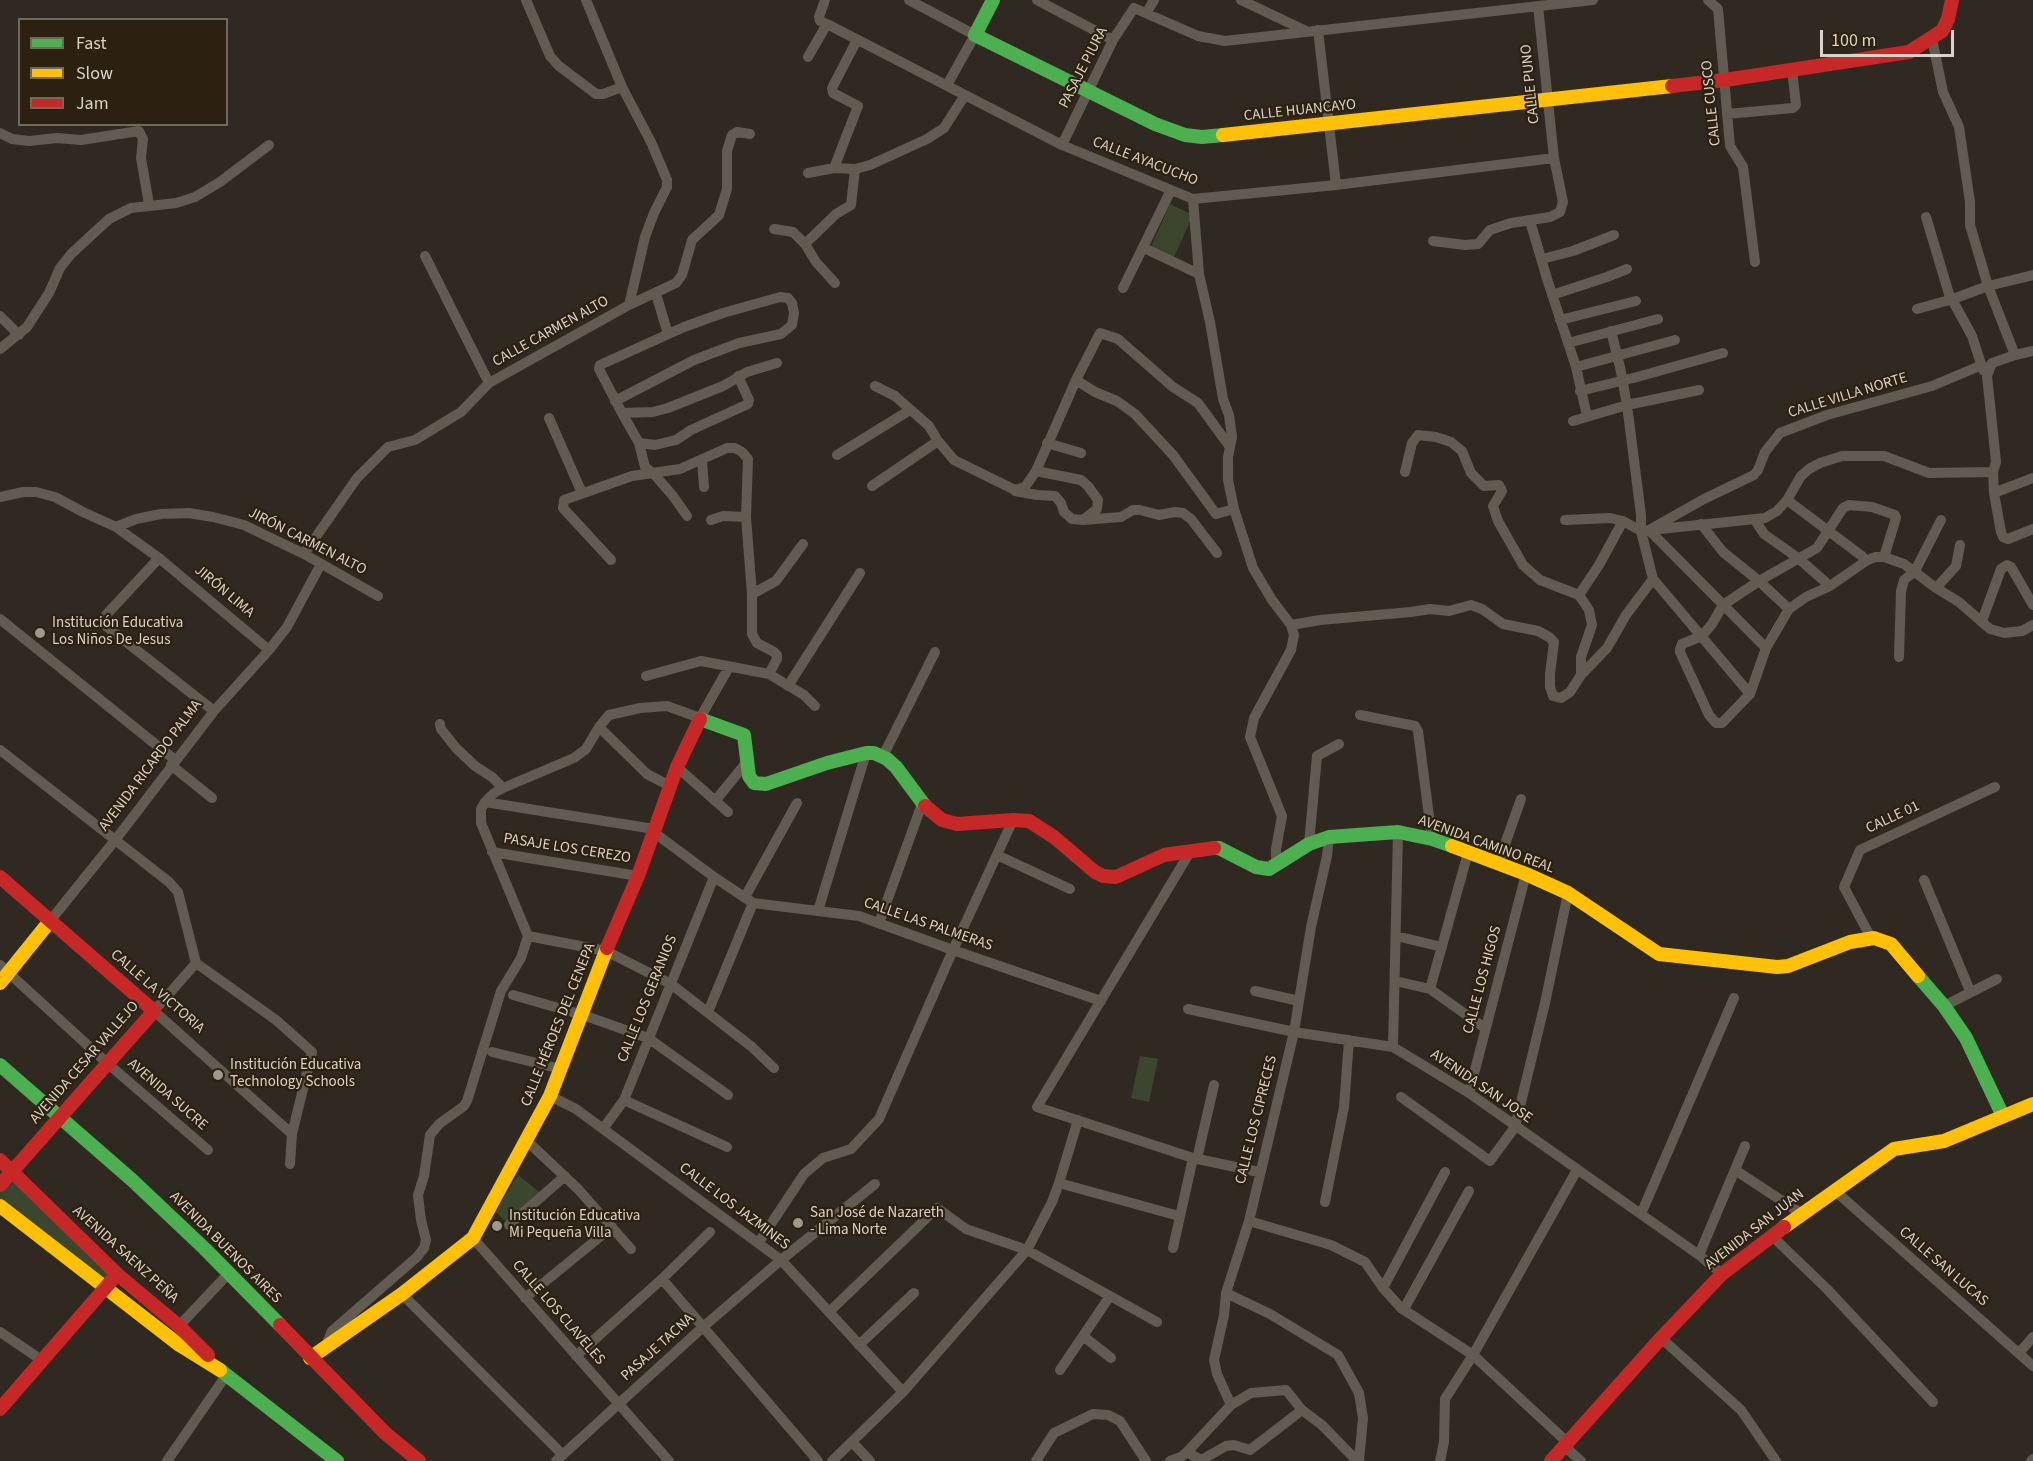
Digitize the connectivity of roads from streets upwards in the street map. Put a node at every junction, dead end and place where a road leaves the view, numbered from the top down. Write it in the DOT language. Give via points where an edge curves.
graph roads {
  1 [pos="526,0"];
  2 [pos="586,0"];
  3 [pos="825,0"];
  4 [pos="909,0"];
  5 [pos="993,0"];
  6 [pos="1037,0"];
  7 [pos="1154,0"];
  8 [pos="1241,0"];
  9 [pos="1593,0"];
  10 [pos="1708,0"];
  11 [pos="1952,0"];
  12 [pos="1538,6"];
  13 [pos="1147,12"];
  14 [pos="827,24"];
  15 [pos="1312,31"];
  16 [pos="975,35"];
  17 [pos="1932,39"];
  18 [pos="857,40"];
  19 [pos="1113,40"];
  20 [pos="808,57"];
  21 [pos="1792,70"];
  22 [pos="1725,80"];
  23 [pos="947,85"];
  24 [pos="622,87"];
  25 [pos="1088,91"];
  26 [pos="965,95"];
  27 [pos="1547,100"];
  28 [pos="1727,114"];
  29 [pos="1328,125"];
  30 [pos="0,133"];
  31 [pos="750,134"];
  32 [pos="269,145"];
  33 [pos="1062,145"];
  34 [pos="1554,158"];
  35 [pos="834,168"];
  36 [pos="855,169"];
  37 [pos="808,173"];
  38 [pos="1336,185"];
  39 [pos="1171,190"];
  40 [pos="1193,199"];
  41 [pos="149,204"];
  42 [pos="1926,217"];
  43 [pos="1530,221"];
  44 [pos="774,229"];
  45 [pos="1614,235"];
  46 [pos="1433,241"];
  47 [pos="805,243"];
  48 [pos="1144,248"];
  49 [pos="425,256"];
  50 [pos="1542,259"];
  51 [pos="1755,262"];
  52 [pos="1627,268"];
  53 [pos="1199,273"];
  54 [pos="2033,275"];
  55 [pos="835,283"];
  56 [pos="1988,286"];
  57 [pos="1124,288"];
  58 [pos="656,294"];
  59 [pos="1552,295"];
  60 [pos="1953,299"];
  61 [pos="1636,301"];
  62 [pos="629,305"];
  63 [pos="1917,309"];
  64 [pos="0,316"];
  65 [pos="1658,319"];
  66 [pos="1560,320"];
  67 [pos="1611,331"];
  68 [pos="668,334"];
  69 [pos="19,335"];
  70 [pos="1675,340"];
  71 [pos="1568,343"];
  72 [pos="0,349"];
  73 [pos="2033,351"];
  74 [pos="1723,353"];
  75 [pos="2015,355"];
  76 [pos="1618,356"];
  77 [pos="777,363"];
  78 [pos="1982,365"];
  79 [pos="1576,367"];
  80 [pos="738,376"];
  81 [pos="1076,380"];
  82 [pos="1622,380"];
  83 [pos="489,383"];
  84 [pos="1987,385"];
  85 [pos="875,387"];
  86 [pos="1699,390"];
  87 [pos="1580,391"];
  88 [pos="615,401"];
  89 [pos="1627,405"];
  90 [pos="910,410"];
  91 [pos="622,413"];
  92 [pos="1587,416"];
  93 [pos="549,418"];
  94 [pos="1573,421"];
  95 [pos="938,441"];
  96 [pos="639,443"];
  97 [pos="1047,443"];
  98 [pos="1230,447"];
  99 [pos="1081,453"];
  100 [pos="837,455"];
  101 [pos="702,461"];
  102 [pos="1036,471"];
  103 [pos="1406,472"];
  104 [pos="1993,472"];
  105 [pos="654,474"];
  106 [pos="2033,478"];
  107 [pos="872,486"];
  108 [pos="704,488"];
  109 [pos="1015,490"];
  110 [pos="582,493"];
  111 [pos="1994,493"];
  112 [pos="0,497"];
  113 [pos="1787,500"];
  114 [pos="1234,509"];
  115 [pos="687,516"];
  116 [pos="746,517"];
  117 [pos="711,520"];
  118 [pos="1083,520"];
  119 [pos="1565,520"];
  120 [pos="1755,520"];
  121 [pos="1941,520"];
  122 [pos="1623,521"];
  123 [pos="1701,524"];
  124 [pos="116,527"];
  125 [pos="2033,529"];
  126 [pos="1645,531"];
  127 [pos="1829,531"];
  128 [pos="803,544"];
  129 [pos="1960,545"];
  130 [pos="1217,553"];
  131 [pos="304,554"];
  132 [pos="1884,557"];
  133 [pos="159,558"];
  134 [pos="1798,558"];
  135 [pos="611,560"];
  136 [pos="1866,561"];
  137 [pos="321,564"];
  138 [pos="1915,572"];
  139 [pos="860,573"];
  140 [pos="1653,579"];
  141 [pos="1759,581"];
  142 [pos="1830,586"];
  143 [pos="1936,588"];
  144 [pos="752,594"];
  145 [pos="1579,595"];
  146 [pos="378,596"];
  147 [pos="1723,605"];
  148 [pos="2033,606"];
  149 [pos="1789,609"];
  150 [pos="0,620"];
  151 [pos="1982,621"];
  152 [pos="1291,625"];
  153 [pos="2033,625"];
  154 [pos="1702,636"];
  155 [pos="1766,648"];
  156 [pos="269,650"];
  157 [pos="935,652"];
  158 [pos="1899,657"];
  159 [pos="729,667"];
  160 [pos="769,674"];
  161 [pos="1581,675"];
  162 [pos="646,676"];
  163 [pos="788,686"];
  164 [pos="1750,694"];
  165 [pos="815,706"];
  166 [pos="214,711"];
  167 [pos="1360,715"];
  168 [pos="700,718"];
  169 [pos="440,724"];
  170 [pos="599,727"];
  171 [pos="1339,744"];
  172 [pos="0,750"];
  173 [pos="867,753"];
  174 [pos="883,756"];
  175 [pos="173,762"];
  176 [pos="746,764"];
  177 [pos="677,767"];
  178 [pos="670,786"];
  179 [pos="1995,787"];
  180 [pos="503,788"];
  181 [pos="212,798"];
  182 [pos="1521,798"];
  183 [pos="715,801"];
  184 [pos="485,802"];
  185 [pos="796,803"];
  186 [pos="922,804"];
  187 [pos="728,812"];
  188 [pos="1013,820"];
  189 [pos="1398,832"];
  190 [pos="653,833"];
  191 [pos="1329,837"];
  192 [pos="116,840"];
  193 [pos="1432,840"];
  194 [pos="1309,844"];
  195 [pos="492,852"];
  196 [pos="1190,852"];
  197 [pos="1468,854"];
  198 [pos="997,855"];
  199 [pos="1498,864"];
  200 [pos="1276,866"];
  201 [pos="1526,874"];
  202 [pos="638,876"];
  203 [pos="0,877"];
  204 [pos="714,878"];
  205 [pos="1924,880"];
  206 [pos="1070,889"];
  207 [pos="1568,893"];
  208 [pos="749,900"];
  209 [pos="818,910"];
  210 [pos="50,921"];
  211 [pos="879,923"];
  212 [pos="528,936"];
  213 [pos="1396,936"];
  214 [pos="1871,938"];
  215 [pos="1442,947"];
  216 [pos="953,950"];
  217 [pos="606,951"];
  218 [pos="196,963"];
  219 [pos="3,973"];
  220 [pos="1997,979"];
  221 [pos="1395,981"];
  222 [pos="670,984"];
  223 [pos="1430,989"];
  224 [pos="1255,991"];
  225 [pos="1970,991"];
  226 [pos="513,995"];
  227 [pos="1734,998"];
  228 [pos="1101,1001"];
  229 [pos="1299,1001"];
  230 [pos="1944,1006"];
  231 [pos="1188,1009"];
  232 [pos="154,1011"];
  233 [pos="708,1012"];
  234 [pos="583,1015"];
  235 [pos="1485,1028"];
  236 [pos="1294,1032"];
  237 [pos="648,1038"];
  238 [pos="1349,1040"];
  239 [pos="1394,1047"];
  240 [pos="492,1052"];
  241 [pos="107,1063"];
  242 [pos="0,1065"];
  243 [pos="774,1068"];
  244 [pos="561,1069"];
  245 [pos="1214,1085"];
  246 [pos="1469,1093"];
  247 [pos="728,1095"];
  248 [pos="550,1096"];
  249 [pos="1401,1097"];
  250 [pos="624,1100"];
  251 [pos="2033,1104"];
  252 [pos="2003,1116"];
  253 [pos="59,1118"];
  254 [pos="1078,1120"];
  255 [pos="1515,1127"];
  256 [pos="603,1129"];
  257 [pos="292,1134"];
  258 [pos="526,1140"];
  259 [pos="1745,1146"];
  260 [pos="727,1147"];
  261 [pos="208,1150"];
  262 [pos="1195,1158"];
  263 [pos="0,1160"];
  264 [pos="290,1164"];
  265 [pos="1577,1170"];
  266 [pos="1735,1170"];
  267 [pos="12,1171"];
  268 [pos="1259,1172"];
  269 [pos="1444,1172"];
  270 [pos="565,1176"];
  271 [pos="1059,1183"];
  272 [pos="875,1184"];
  273 [pos="0,1185"];
  274 [pos="1834,1190"];
  275 [pos="1469,1191"];
  276 [pos="1325,1202"];
  277 [pos="0,1206"];
  278 [pos="1802,1214"];
  279 [pos="1641,1215"];
  280 [pos="1179,1216"];
  281 [pos="1249,1221"];
  282 [pos="509,1225"];
  283 [pos="612,1227"];
  284 [pos="710,1232"];
  285 [pos="1772,1236"];
  286 [pos="473,1238"];
  287 [pos="759,1242"];
  288 [pos="1173,1248"];
  289 [pos="631,1249"];
  290 [pos="1026,1251"];
  291 [pos="1699,1255"];
  292 [pos="781,1260"];
  293 [pos="117,1274"];
  294 [pos="229,1274"];
  295 [pos="1722,1274"];
  296 [pos="663,1279"];
  297 [pos="105,1287"];
  298 [pos="1383,1288"];
  299 [pos="914,1293"];
  300 [pos="1226,1293"];
  301 [pos="402,1294"];
  302 [pos="1110,1296"];
  303 [pos="525,1298"];
  304 [pos="1404,1309"];
  305 [pos="829,1312"];
  306 [pos="1157,1322"];
  307 [pos="179,1326"];
  308 [pos="703,1327"];
  309 [pos="0,1332"];
  310 [pos="1083,1336"];
  311 [pos="2033,1337"];
  312 [pos="1661,1338"];
  313 [pos="859,1345"];
  314 [pos="325,1348"];
  315 [pos="2019,1353"];
  316 [pos="1473,1355"];
  317 [pos="576,1356"];
  318 [pos="310,1358"];
  319 [pos="1111,1358"];
  320 [pos="43,1361"];
  321 [pos="2033,1366"];
  322 [pos="1060,1370"];
  323 [pos="227,1374"];
  324 [pos="903,1392"];
  325 [pos="1933,1402"];
  326 [pos="618,1404"];
  327 [pos="1230,1405"];
  328 [pos="0,1410"];
  329 [pos="1302,1410"];
  330 [pos="852,1442"];
  331 [pos="1566,1444"];
  332 [pos="559,1458"];
  333 [pos="1180,1458"];
  334 [pos="167,1461"];
  335 [pos="337,1461"];
  336 [pos="419,1461"];
  337 [pos="669,1461"];
  338 [pos="818,1461"];
  339 [pos="832,1461"];
  340 [pos="870,1461"];
  341 [pos="1036,1461"];
  342 [pos="1146,1461"];
  343 [pos="1358,1461"];
  344 [pos="1440,1461"];
  345 [pos="1551,1461"];
  346 [pos="1581,1461"];
  347 [pos="1776,1461"];
  1 -- 24 [label="street" via="550,56 559,66 596,94"];
  2 -- 24 [label="street, CALLE CARMEN ALTO"];
  3 -- 14 [label="street" via="819,17"];
  4 -- 16 [label="street, CALLE HUANCAYO"];
  5 -- 16 [label="street"];
  6 -- 19 [label="street"];
  7 -- 13 [label="street"];
  8 -- 15 [label="street"];
  9 -- 12 [label="street"];
  10 -- 22 [label="street, CALLE CUSCO" via="1718,9"];
  11 -- 17 [label="street" via="1942,31"];
  12 -- 15 [label="street"];
  12 -- 27 [label="street, CALLE PUNO"];
  13 -- 15 [label="street" via="1214,40"];
  13 -- 19 [label="street, PASAJE PIURA" via="1133,8"];
  14 -- 18 [label="street, CALLE AYACUCHO"];
  14 -- 20 [label="street"];
  15 -- 29 [label="street"];
  16 -- 23 [label="street"];
  16 -- 25 [label="street, CALLE HUANCAYO"];
  17 -- 21 [label="street, CALLE HUANCAYO" via="1909,52"];
  17 -- 56 [label="street" via="1943,92 1959,128 1970,225"];
  18 -- 23 [label="street, CALLE AYACUCHO"];
  18 -- 35 [label="street" via="832,88 833,93 858,106"];
  19 -- 25 [label="street, PASAJE PIURA"];
  21 -- 22 [label="street, CALLE HUANCAYO"];
  21 -- 28 [label="street" via="1796,105 1793,108"];
  22 -- 27 [label="street, CALLE HUANCAYO"];
  22 -- 28 [label="street, CALLE CUSCO"];
  23 -- 26 [label="street, CALLE AYACUCHO"];
  24 -- 62 [label="street, CALLE CARMEN ALTO" via="667,180 645,237"];
  25 -- 29 [label="street, CALLE HUANCAYO" via="1155,124 1191,136"];
  25 -- 33 [label="street, PASAJE PIURA"];
  26 -- 33 [label="street, CALLE AYACUCHO"];
  26 -- 36 [label="street" via="944,128 908,148"];
  27 -- 29 [label="street, CALLE HUANCAYO"];
  27 -- 34 [label="street, CALLE PUNO"];
  28 -- 51 [label="street, CALLE CUSCO" via="1730,146 1743,167"];
  29 -- 38 [label="street"];
  30 -- 41 [label="street" via="29,141 81,140 139,131"];
  31 -- 58 [label="street" via="732,135 727,152 727,189 719,215 692,240 676,283"];
  32 -- 41 [label="street" via="195,197 176,203"];
  33 -- 39 [label="street, CALLE AYACUCHO"];
  34 -- 38 [label="street, CALLE AYACUCHO"];
  34 -- 43 [label="street, CALLE PUNO" via="1563,202 1560,212"];
  35 -- 36 [label="street"];
  35 -- 37 [label="street"];
  36 -- 47 [label="street" via="851,205"];
  38 -- 40 [label="street, CALLE AYACUCHO"];
  39 -- 40 [label="street, CALLE AYACUCHO"];
  39 -- 48 [label="street"];
  40 -- 53 [label="street"];
  41 -- 69 [label="street" via="109,219 71,254 35,317"];
  42 -- 60 [label="street"];
  43 -- 46 [label="street" via="1490,230 1478,244"];
  43 -- 50 [label="street"];
  44 -- 47 [label="street" via="793,232"];
  45 -- 50 [label="street"];
  47 -- 55 [label="street"];
  48 -- 53 [label="street"];
  48 -- 57 [label="street"];
  49 -- 83 [label="street"];
  50 -- 59 [label="street"];
  52 -- 59 [label="street"];
  53 -- 98 [label="street" via="1229,415"];
  54 -- 56 [label="street"];
  56 -- 60 [label="street"];
  56 -- 75 [label="street"];
  58 -- 62 [label="street"];
  58 -- 68 [label="street"];
  59 -- 66 [label="street"];
  60 -- 63 [label="street"];
  60 -- 78 [label="street"];
  61 -- 66 [label="street"];
  62 -- 83 [label="street, CALLE CARMEN ALTO"];
  64 -- 69 [label="street"];
  65 -- 67 [label="street"];
  66 -- 71 [label="street"];
  67 -- 71 [label="street"];
  67 -- 76 [label="street"];
  68 -- 88 [label="street" via="600,365"];
  68 -- 88 [label="street" via="780,297 788,298 793,308 792,325 781,334 688,363"];
  69 -- 72 [label="street"];
  70 -- 76 [label="street"];
  71 -- 79 [label="street"];
  73 -- 75 [label="street"];
  74 -- 82 [label="street"];
  75 -- 84 [label="street" via="1992,363"];
  76 -- 79 [label="street"];
  76 -- 82 [label="street"];
  77 -- 80 [label="street"];
  78 -- 84 [label="street"];
  78 -- 126 [label="street, CALLE VILLA NORTE" via="1932,386 1827,415 1780,433 1754,475"];
  79 -- 87 [label="street"];
  80 -- 91 [label="street" via="668,408"];
  80 -- 96 [label="street" via="748,404 676,440 655,445"];
  81 -- 97 [label="street"];
  81 -- 98 [label="street" via="1100,333 1118,339 1173,387 1198,403"];
  81 -- 114 [label="street" via="1135,414 1173,455 1216,514"];
  82 -- 87 [label="street"];
  82 -- 89 [label="street"];
  83 -- 131 [label="street, CALLE CARMEN ALTO" via="461,412 415,440 388,447 376,458 357,478"];
  84 -- 104 [label="street" via="1996,462"];
  85 -- 90 [label="street" via="895,396"];
  86 -- 89 [label="street"];
  87 -- 92 [label="street"];
  88 -- 91 [label="street"];
  89 -- 92 [label="street"];
  89 -- 126 [label="street"];
  90 -- 95 [label="street" via="929,426"];
  90 -- 100 [label="street"];
  91 -- 96 [label="street"];
  92 -- 94 [label="street"];
  93 -- 110 [label="street"];
  95 -- 107 [label="street"];
  95 -- 109 [label="street" via="954,460"];
  96 -- 105 [label="street" via="645,467"];
  97 -- 99 [label="street"];
  97 -- 102 [label="street"];
  98 -- 114 [label="street" via="1228,480"];
  101 -- 105 [label="street"];
  101 -- 108 [label="street"];
  101 -- 116 [label="street" via="727,448 739,449 746,455"];
  102 -- 109 [label="street" via="1025,487"];
  102 -- 118 [label="street" via="1081,480 1088,486 1098,500 1097,509"];
  103 -- 145 [label="street" via="1412,443 1418,435 1451,442 1484,486 1499,485 1502,491 1493,506 1524,565 1540,580"];
  104 -- 111 [label="street"];
  104 -- 113 [label="street" via="1929,473 1884,456 1842,456 1809,469"];
  105 -- 110 [label="street" via="632,476"];
  105 -- 115 [label="street"];
  106 -- 111 [label="street"];
  109 -- 118 [label="street" via="1055,496 1072,519"];
  110 -- 135 [label="street" via="564,500 563,508"];
  111 -- 125 [label="street" via="2004,537"];
  112 -- 124 [label="street, JIRÓN LIMA" via="36,492 55,497"];
  113 -- 120 [label="street" via="1777,511"];
  113 -- 127 [label="street"];
  114 -- 152 [label="street" via="1253,568"];
  116 -- 117 [label="street"];
  116 -- 144 [label="street"];
  118 -- 130 [label="street" via="1121,517 1133,510 1159,515 1183,513"];
  119 -- 122 [label="street"];
  120 -- 123 [label="street"];
  120 -- 134 [label="street" via="1764,534"];
  121 -- 138 [label="street"];
  122 -- 126 [label="street"];
  122 -- 145 [label="street"];
  123 -- 126 [label="street"];
  123 -- 141 [label="street" via="1723,552"];
  124 -- 131 [label="street, JIRÓN CARMEN ALTO" via="161,514 197,514 244,525"];
  124 -- 133 [label="street, JIRÓN LIMA"];
  126 -- 140 [label="street"];
  126 -- 147 [label="street"];
  127 -- 132 [label="street" via="1849,505 1892,514 1896,518"];
  127 -- 134 [label="street" via="1817,548"];
  127 -- 136 [label="street"];
  128 -- 144 [label="street" via="776,581"];
  129 -- 143 [label="street" via="1956,566"];
  131 -- 137 [label="street, JIRÓN CARMEN ALTO"];
  132 -- 136 [label="street"];
  132 -- 138 [label="street"];
  133 -- 156 [label="street, JIRÓN LIMA"];
  133 -- 166 [label="street" via="106,615 106,626"];
  134 -- 141 [label="street"];
  134 -- 142 [label="street"];
  136 -- 142 [label="street"];
  137 -- 146 [label="street, JIRÓN CARMEN ALTO"];
  137 -- 156 [label="street, AVENIDA RICARDO PALMA" via="287,627"];
  138 -- 143 [label="street"];
  138 -- 158 [label="street" via="1904,579 1901,591"];
  139 -- 163 [label="street"];
  140 -- 154 [label="street"];
  140 -- 161 [label="street" via="1607,648"];
  141 -- 147 [label="street"];
  141 -- 149 [label="street"];
  142 -- 149 [label="street"];
  143 -- 151 [label="street"];
  144 -- 160 [label="street" via="753,637 777,656"];
  145 -- 161 [label="street" via="1589,610 1592,625 1581,657"];
  147 -- 154 [label="street"];
  147 -- 155 [label="street"];
  148 -- 151 [label="street" via="2012,567 2007,565 2001,569"];
  149 -- 155 [label="street"];
  150 -- 175 [label="street"];
  151 -- 153 [label="street" via="1990,629 2004,633"];
  152 -- 161 [label="street" via="1430,609 1449,611 1471,605 1503,624 1538,631 1554,642 1550,674 1553,696 1561,698 1570,692"];
  152 -- 200 [label="street" via="1291,650 1254,718 1251,737 1282,816"];
  154 -- 164 [label="street"];
  154 -- 164 [label="street" via="1682,644 1680,652 1709,715 1716,723 1722,723"];
  155 -- 164 [label="street"];
  156 -- 166 [label="street, AVENIDA RICARDO PALMA"];
  157 -- 174 [label="street"];
  159 -- 160 [label="street"];
  159 -- 162 [label="street" via="697,661"];
  159 -- 168 [label="street, CALLE HÉROES DEL CENEPA"];
  160 -- 163 [label="street"];
  163 -- 165 [label="street"];
  166 -- 175 [label="street, AVENIDA RICARDO PALMA"];
  167 -- 193 [label="street" via="1415,726 1418,731"];
  168 -- 170 [label="street" via="667,706 640,708 609,715"];
  168 -- 176 [label="street" via="744,735"];
  168 -- 177 [label="street, CALLE HÉROES DEL CENEPA"];
  169 -- 180 [label="street" via="456,748"];
  170 -- 178 [label="street" via="647,774"];
  170 -- 180 [label="street" via="586,749 574,758"];
  171 -- 194 [label="street" via="1317,756"];
  172 -- 192 [label="street"];
  173 -- 174 [label="street"];
  173 -- 176 [label="street" via="761,784 752,781"];
  173 -- 209 [label="street"];
  174 -- 186 [label="street" via="896,767"];
  175 -- 181 [label="street"];
  175 -- 192 [label="street, AVENIDA RICARDO PALMA"];
  176 -- 183 [label="street"];
  177 -- 178 [label="street, CALLE HÉROES DEL CENEPA"];
  177 -- 183 [label="street"];
  178 -- 190 [label="street, CALLE HÉROES DEL CENEPA"];
  179 -- 214 [label="street, CALLE 01" via="1860,850 1844,887"];
  180 -- 184 [label="street"];
  182 -- 199 [label="street"];
  183 -- 187 [label="street"];
  184 -- 190 [label="street, CALLE LAS PALMERAS" via="648,828"];
  184 -- 195 [label="street" via="481,823"];
  185 -- 208 [label="street"];
  186 -- 188 [label="street" via="942,820 957,824"];
  186 -- 211 [label="street"];
  188 -- 196 [label="street" via="1029,821 1103,876 1116,877 1164,855"];
  188 -- 198 [label="street"];
  189 -- 191 [label="street, AVENIDA CAMINO REAL"];
  189 -- 193 [label="street, AVENIDA CAMINO REAL"];
  189 -- 213 [label="street"];
  190 -- 202 [label="street, CALLE HÉROES DEL CENEPA"];
  190 -- 204 [label="street, CALLE LAS PALMERAS"];
  191 -- 194 [label="street, AVENIDA CAMINO REAL"];
  191 -- 229 [label="street, CALLE LOS CIPRECES"];
  192 -- 210 [label="street, AVENIDA RICARDO PALMA"];
  192 -- 218 [label="street" via="178,892"];
  193 -- 197 [label="street, AVENIDA CAMINO REAL"];
  194 -- 200 [label="street, AVENIDA CAMINO REAL"];
  195 -- 202 [label="street, PASAJE LOS CEREZO"];
  195 -- 212 [label="street"];
  196 -- 200 [label="street" via="1219,848 1263,869"];
  196 -- 228 [label="street"];
  197 -- 199 [label="street, AVENIDA CAMINO REAL"];
  197 -- 215 [label="street"];
  198 -- 206 [label="street"];
  198 -- 216 [label="street"];
  199 -- 201 [label="street, AVENIDA CAMINO REAL"];
  201 -- 207 [label="street, AVENIDA CAMINO REAL"];
  201 -- 235 [label="street, CALLE LOS HIGOS"];
  202 -- 217 [label="street, CALLE HÉROES DEL CENEPA"];
  203 -- 210 [label="street, CALLE LA VICTORIA"];
  204 -- 208 [label="street, CALLE LAS PALMERAS"];
  204 -- 222 [label="street, CALLE LOS GERANIOS"];
  205 -- 225 [label="street"];
  207 -- 214 [label="street, AVENIDA CAMINO REAL" via="1659,954 1777,967"];
  207 -- 255 [label="street"];
  208 -- 209 [label="street, CALLE LAS PALMERAS"];
  208 -- 233 [label="street"];
  209 -- 211 [label="street, CALLE LAS PALMERAS"];
  210 -- 219 [label="street, AVENIDA RICARDO PALMA"];
  210 -- 232 [label="street, CALLE LA VICTORIA"];
  211 -- 216 [label="street, CALLE LAS PALMERAS"];
  212 -- 217 [label="street"];
  212 -- 314 [label="street" via="521,958 501,991 467,1101 430,1135 418,1196 424,1248 332,1331"];
  213 -- 215 [label="street"];
  213 -- 221 [label="street"];
  214 -- 230 [label="street" via="1891,944"];
  215 -- 223 [label="street"];
  216 -- 228 [label="street, CALLE LAS PALMERAS"];
  216 -- 287 [label="street" via="879,1119 851,1149 823,1158 804,1174"];
  217 -- 222 [label="street"];
  217 -- 234 [label="street, CALLE HÉROES DEL CENEPA"];
  218 -- 232 [label="street, AVENIDA CESAR VALLEJO"];
  218 -- 257 [label="street" via="276,1020 312,1052"];
  219 -- 241 [label="street, AVENIDA SUCRE"];
  220 -- 225 [label="street"];
  221 -- 223 [label="street"];
  221 -- 239 [label="street"];
  222 -- 233 [label="street"];
  222 -- 237 [label="street, CALLE LOS GERANIOS"];
  223 -- 235 [label="street"];
  224 -- 229 [label="street"];
  225 -- 230 [label="street"];
  226 -- 234 [label="street"];
  227 -- 279 [label="street"];
  228 -- 254 [label="street" via="1037,1107"];
  229 -- 236 [label="street, CALLE LOS CIPRECES"];
  230 -- 252 [label="street" via="1966,1038"];
  231 -- 236 [label="street, AVENIDA SAN JOSE"];
  232 -- 241 [label="street, AVENIDA CESAR VALLEJO"];
  232 -- 257 [label="street, CALLE LA VICTORIA"];
  233 -- 243 [label="street"];
  234 -- 237 [label="street"];
  234 -- 244 [label="street, CALLE HÉROES DEL CENEPA"];
  235 -- 246 [label="street, CALLE LOS HIGOS"];
  236 -- 238 [label="street, AVENIDA SAN JOSE"];
  236 -- 268 [label="street, CALLE LOS CIPRECES"];
  237 -- 247 [label="street"];
  237 -- 250 [label="street, CALLE LOS GERANIOS"];
  238 -- 239 [label="street, AVENIDA SAN JOSE"];
  238 -- 276 [label="street" via="1344,1107"];
  239 -- 246 [label="street, AVENIDA SAN JOSE"];
  240 -- 244 [label="street"];
  241 -- 253 [label="street, AVENIDA CESAR VALLEJO"];
  241 -- 261 [label="street, AVENIDA SUCRE"];
  242 -- 253 [label="street, AVENIDA BUENOS AIRES"];
  244 -- 248 [label="street, CALLE HÉROES DEL CENEPA"];
  245 -- 262 [label="street"];
  246 -- 255 [label="street, AVENIDA SAN JOSE"];
  248 -- 256 [label="street, CALLE LOS JAZMINES"];
  248 -- 258 [label="street, CALLE HÉROES DEL CENEPA"];
  249 -- 255 [label="street" via="1490,1161"];
  250 -- 256 [label="street, CALLE LOS GERANIOS"];
  250 -- 260 [label="street"];
  251 -- 252 [label="street, AVENIDA SAN JUAN"];
  252 -- 274 [label="street, AVENIDA SAN JUAN" via="1944,1142 1894,1149"];
  253 -- 267 [label="street, AVENIDA CESAR VALLEJO"];
  253 -- 294 [label="street, AVENIDA BUENOS AIRES" via="140,1188"];
  254 -- 262 [label="street"];
  254 -- 271 [label="street"];
  255 -- 265 [label="street, AVENIDA SAN JOSE"];
  256 -- 287 [label="street, CALLE LOS JAZMINES"];
  257 -- 264 [label="street"];
  258 -- 270 [label="street"];
  258 -- 286 [label="street, CALLE HÉROES DEL CENEPA"];
  259 -- 266 [label="street"];
  262 -- 268 [label="street"];
  262 -- 280 [label="street"];
  263 -- 267 [label="street, AVENIDA SAENZ PEÑA"];
  265 -- 279 [label="street, AVENIDA SAN JOSE"];
  265 -- 316 [label="street"];
  266 -- 278 [label="street"];
  266 -- 291 [label="street"];
  267 -- 273 [label="street, AVENIDA CESAR VALLEJO"];
  267 -- 293 [label="street, AVENIDA SAENZ PEÑA"];
  268 -- 281 [label="street, CALLE LOS CIPRECES"];
  269 -- 298 [label="street"];
  270 -- 282 [label="street"];
  270 -- 283 [label="street"];
  271 -- 280 [label="street"];
  271 -- 290 [label="street"];
  272 -- 292 [label="street, PASAJE TACNA"];
  274 -- 278 [label="street, AVENIDA SAN JUAN"];
  274 -- 315 [label="street, CALLE SAN LUCAS"];
  275 -- 304 [label="street"];
  277 -- 297 [label="street, AVENIDA SAENZ PEÑA"];
  278 -- 285 [label="street, AVENIDA SAN JUAN"];
  279 -- 291 [label="street, AVENIDA SAN JOSE"];
  280 -- 288 [label="street"];
  281 -- 298 [label="street" via="1340,1249 1365,1262"];
  281 -- 300 [label="street, CALLE LOS CIPRECES"];
  283 -- 289 [label="street"];
  283 -- 303 [label="street"];
  284 -- 296 [label="street"];
  285 -- 295 [label="street, AVENIDA SAN JUAN"];
  285 -- 325 [label="street"];
  286 -- 301 [label="street, CALLE HÉROES DEL CENEPA"];
  286 -- 303 [label="street, CALLE LOS CLAVELES"];
  287 -- 292 [label="street, CALLE LOS JAZMINES"];
  290 -- 302 [label="street"];
  290 -- 305 [label="street" via="966,1228 937,1208"];
  290 -- 324 [label="street"];
  291 -- 295 [label="street, AVENIDA SAN JOSE"];
  292 -- 305 [label="street, CALLE LOS JAZMINES"];
  292 -- 308 [label="street, PASAJE TACNA"];
  293 -- 297 [label="street"];
  293 -- 307 [label="street, AVENIDA SAENZ PEÑA"];
  294 -- 307 [label="street"];
  294 -- 318 [label="street, AVENIDA BUENOS AIRES"];
  295 -- 312 [label="street, AVENIDA SAN JUAN"];
  296 -- 308 [label="street"];
  296 -- 317 [label="street"];
  297 -- 320 [label="street"];
  297 -- 323 [label="street, AVENIDA SAENZ PEÑA" via="178,1344"];
  298 -- 304 [label="street"];
  299 -- 313 [label="street"];
  300 -- 327 [label="street, CALLE LOS CIPRECES" via="1214,1360"];
  300 -- 343 [label="street" via="1338,1355 1359,1393 1363,1418"];
  301 -- 314 [label="street, CALLE HÉROES DEL CENEPA"];
  301 -- 332 [label="street"];
  302 -- 306 [label="street"];
  302 -- 310 [label="street"];
  303 -- 317 [label="street, CALLE LOS CLAVELES"];
  304 -- 316 [label="street"];
  305 -- 313 [label="street, CALLE LOS JAZMINES"];
  307 -- 323 [label="street, AVENIDA SAENZ PEÑA"];
  308 -- 326 [label="street, PASAJE TACNA"];
  308 -- 338 [label="street"];
  309 -- 320 [label="street"];
  310 -- 319 [label="street"];
  310 -- 322 [label="street"];
  311 -- 315 [label="street"];
  312 -- 331 [label="street, AVENIDA SAN JUAN"];
  312 -- 347 [label="street" via="1742,1410"];
  313 -- 324 [label="street, CALLE LOS JAZMINES"];
  314 -- 318 [label="street, CALLE HÉROES DEL CENEPA"];
  315 -- 321 [label="street, CALLE SAN LUCAS"];
  316 -- 331 [label="street"];
  316 -- 344 [label="street" via="1445,1399"];
  317 -- 326 [label="street, CALLE LOS CLAVELES"];
  318 -- 336 [label="street, AVENIDA BUENOS AIRES" via="385,1433"];
  320 -- 328 [label="street"];
  323 -- 334 [label="street"];
  323 -- 335 [label="street, AVENIDA SAENZ PEÑA"];
  324 -- 330 [label="street"];
  326 -- 332 [label="street, PASAJE TACNA"];
  326 -- 337 [label="street, CALLE LOS CLAVELES"];
  327 -- 329 [label="street" via="1251,1393 1286,1390"];
  327 -- 333 [label="street"];
  329 -- 333 [label="street" via="1250,1450 1234,1445 1201,1460"];
  329 -- 343 [label="street"];
  330 -- 339 [label="street"];
  330 -- 340 [label="street"];
  331 -- 345 [label="street, AVENIDA SAN JUAN"];
  331 -- 346 [label="street"];
  341 -- 342 [label="street" via="1054,1433 1093,1414 1120,1421"];
}
